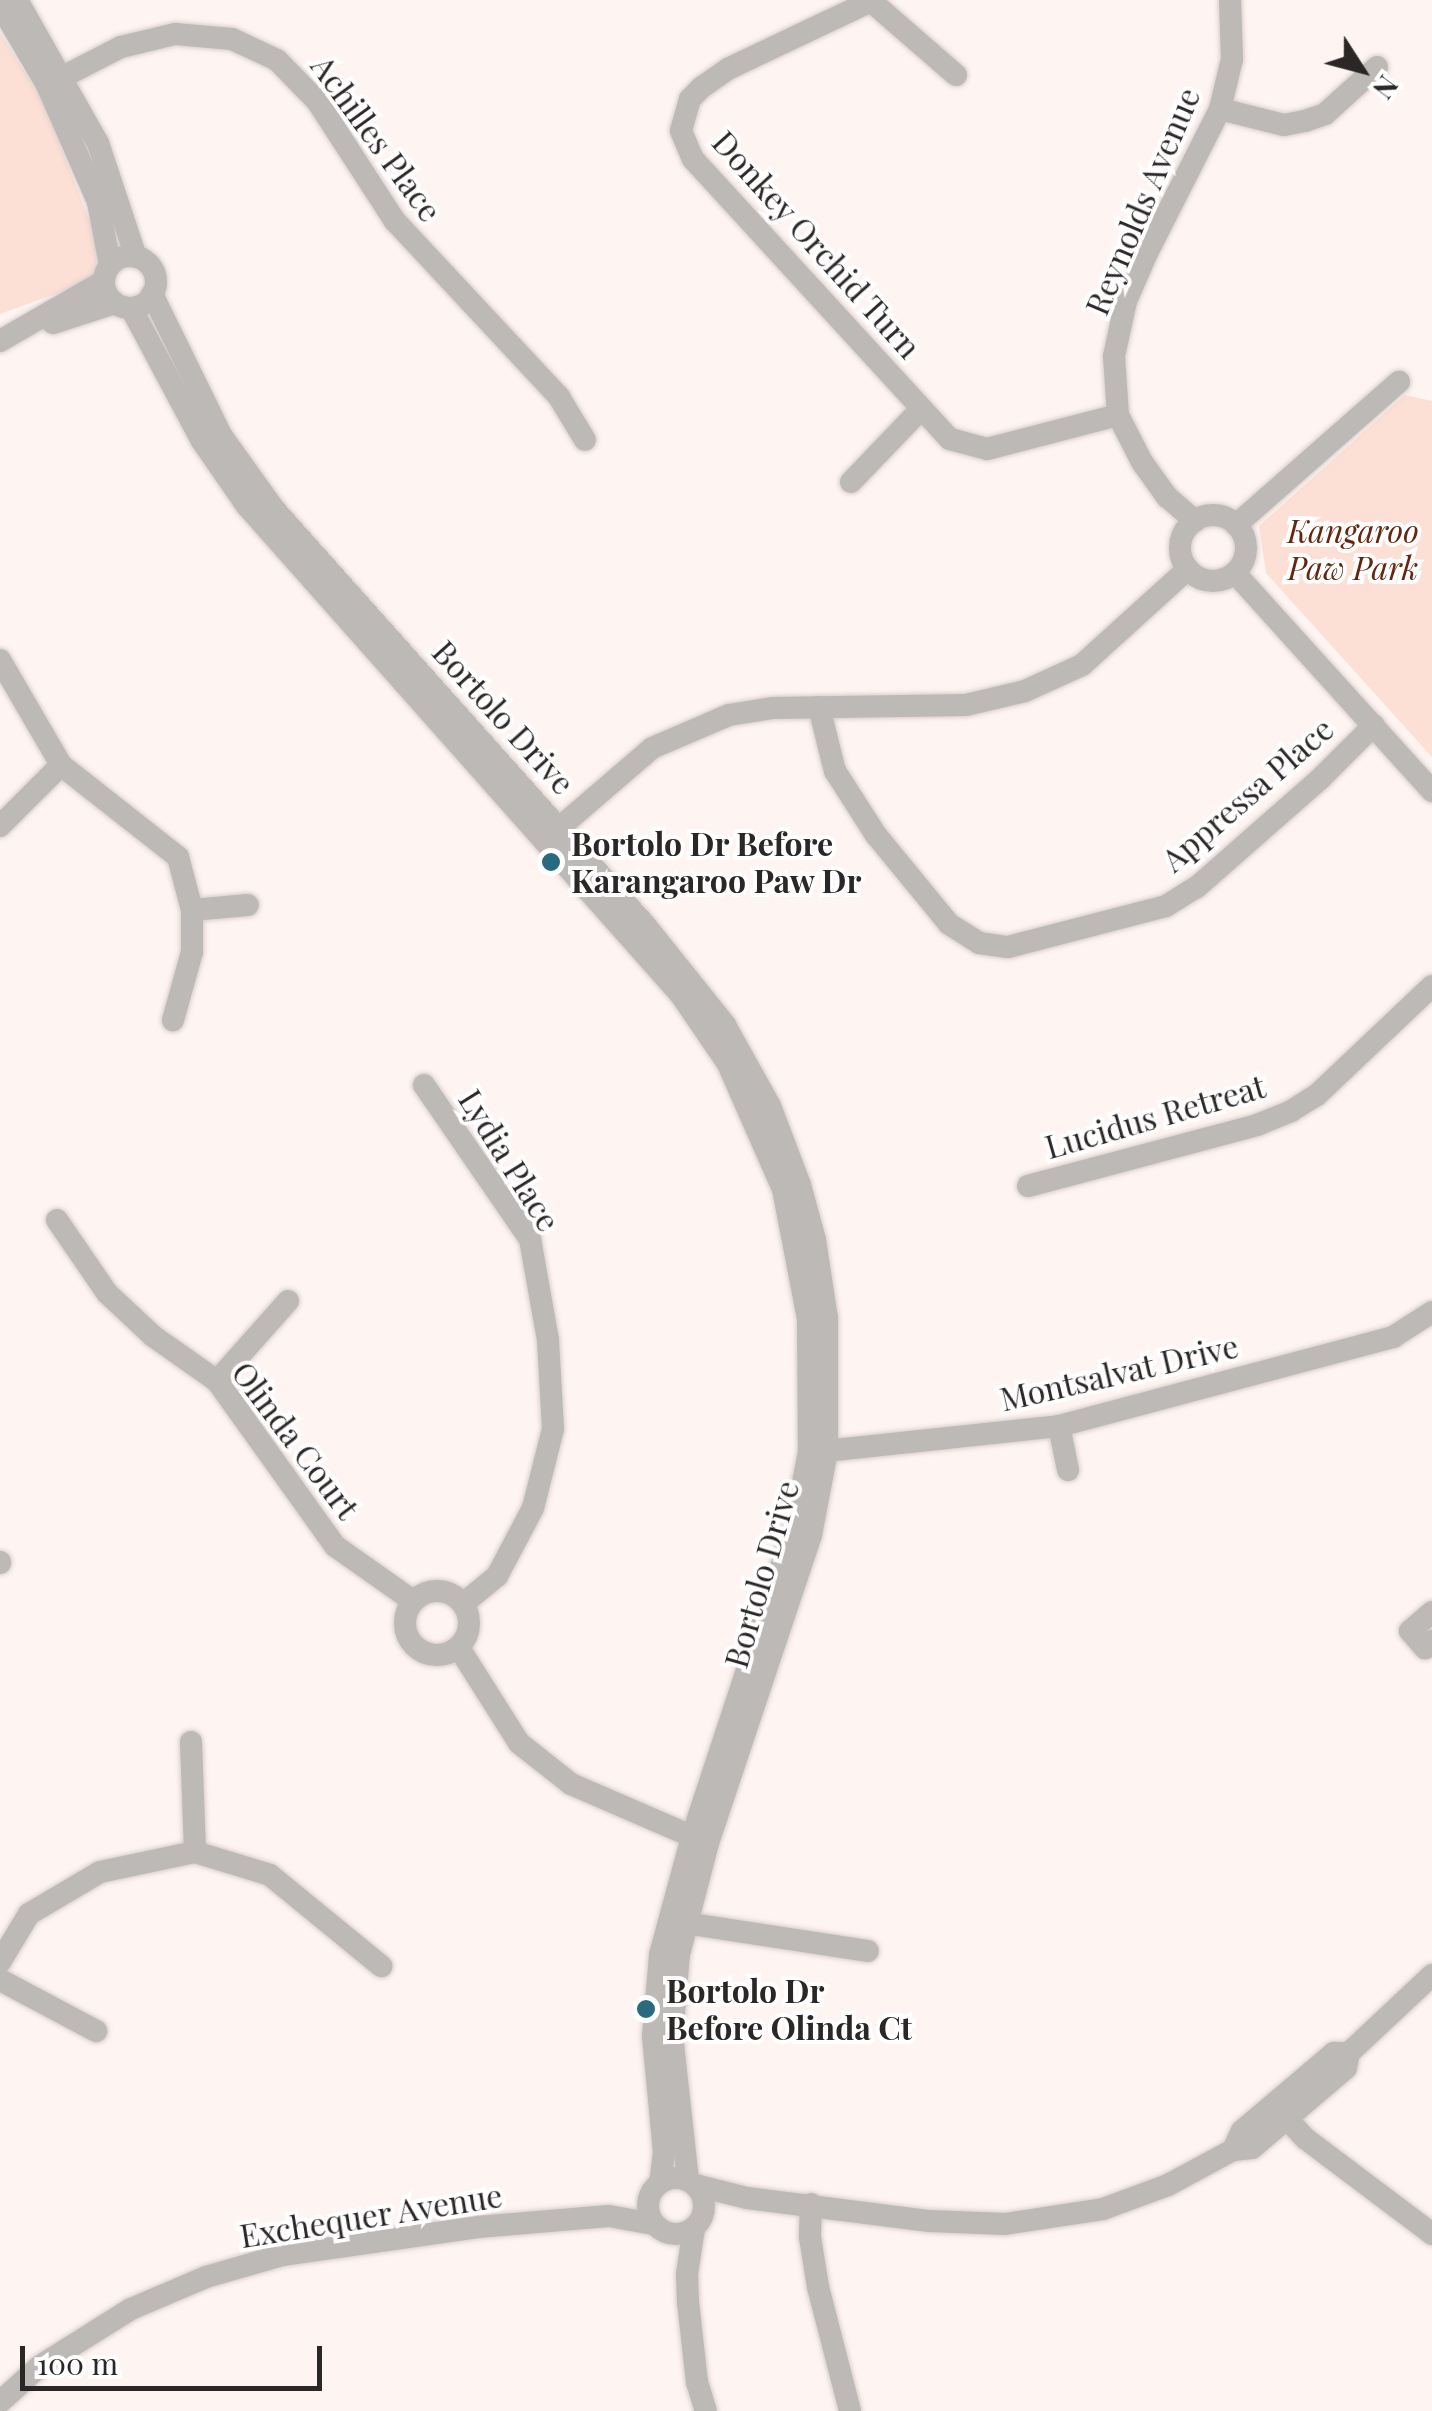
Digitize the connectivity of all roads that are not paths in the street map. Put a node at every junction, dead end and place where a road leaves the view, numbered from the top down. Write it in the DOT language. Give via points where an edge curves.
graph roads {
  1 [pos="17,0"];
  2 [pos="1230,0"];
  3 [pos="0,5"];
  4 [pos="1377,66"];
  5 [pos="956,75"];
  6 [pos="55,81"];
  7 [pos="1220,109"];
  8 [pos="136,257"];
  9 [pos="107,273"];
  10 [pos="152,294"];
  11 [pos="123,306"];
  12 [pos="8,337"];
  13 [pos="1399,382"];
  14 [pos="921,409"];
  15 [pos="1118,414"];
  16 [pos="586,440"];
  17 [pos="851,482"];
  18 [pos="1194,521"];
  19 [pos="1236,525"];
  20 [pos="1188,569"];
  21 [pos="1236,573"];
  22 [pos="0,660"];
  23 [pos="820,707"];
  24 [pos="1374,725"];
  25 [pos="61,765"];
  26 [pos="1432,791"];
  27 [pos="0,826"];
  28 [pos="552,834"];
  29 [pos="248,905"];
  30 [pos="192,910"];
  31 [pos="1432,986"];
  32 [pos="173,1020"];
  33 [pos="424,1085"];
  34 [pos="1028,1186"];
  35 [pos="57,1220"];
  36 [pos="288,1301"];
  37 [pos="1432,1312"];
  38 [pos="216,1381"];
  39 [pos="1059,1426"];
  40 [pos="818,1452"];
  41 [pos="1068,1470"];
  42 [pos="413,1601"];
  43 [pos="464,1603"];
  44 [pos="1432,1612"];
  45 [pos="1422,1640"];
  46 [pos="459,1648"];
  47 [pos="191,1742"];
  48 [pos="700,1840"];
  49 [pos="195,1852"];
  50 [pos="678,1922"];
  51 [pos="868,1951"];
  52 [pos="0,1962"];
  53 [pos="380,1966"];
  54 [pos="1432,1975"];
  55 [pos="0,1980"];
  56 [pos="96,2031"];
  57 [pos="1349,2052"];
  58 [pos="1304,2080"];
  59 [pos="1288,2120"];
  60 [pos="1234,2150"];
  61 [pos="691,2182"];
  62 [pos="655,2189"];
  63 [pos="747,2198"];
  64 [pos="811,2204"];
  65 [pos="609,2216"];
  66 [pos="696,2225"];
  67 [pos="658,2227"];
  68 [pos="1432,2234"];
  69 [pos="687,2274"];
  70 [pos="0,2402"];
  71 [pos="706,2411"];
  72 [pos="850,2411"];
  1 -- 6 [label="street"];
  2 -- 7 [label="street, Reynolds Avenue" via="1232,59"];
  3 -- 6 [label="street"];
  4 -- 7 [label="street" via="1325,114 1305,121 1284,125"];
  5 -- 14 [label="street, Donkey Orchid Turn" via="871,1 702,86 690,99 681,131 693,159"];
  6 -- 8 [label="street" via="98,143"];
  6 -- 9 [label="street" via="98,202"];
  6 -- 16 [label="street, Achilles Place" via="121,47 175,34 232,40 277,60 317,101 395,221 559,397"];
  7 -- 15 [label="street, Reynolds Avenue" via="1126,301 1114,356"];
  8 -- 9 [label="street" via="122,258"];
  8 -- 10 [label="street" via="153,272"];
  9 -- 11 [label="street"];
  9 -- 12 [label="street"];
  10 -- 11 [label="street"];
  10 -- 28 [label="street, Bortolo Drive" via="220,435 253,482"];
  11 -- 12 [label="street"];
  11 -- 28 [label="street, Bortolo Drive" via="222,474 282,548"];
  13 -- 19 [label="street"];
  14 -- 15 [label="street, Donkey Orchid Turn" via="950,440 987,449"];
  14 -- 17 [label="street"];
  15 -- 18 [label="street, Reynolds Avenue" via="1142,462"];
  18 -- 19 [label="street" via="1221,516"];
  18 -- 20 [label="street" via="1180,547"];
  19 -- 21 [label="street" via="1246,557"];
  20 -- 21 [label="street" via="1212,581"];
  20 -- 23 [label="street" via="1082,665 1025,691 966,704"];
  21 -- 24 [label="street"];
  22 -- 25 [label="street"];
  23 -- 24 [label="street, Appressa Place" via="835,772 876,835 950,924 979,943 1008,946 1166,906 1196,888"];
  23 -- 28 [label="street" via="739,713 675,736 625,769"];
  24 -- 26 [label="street"];
  25 -- 27 [label="street"];
  25 -- 30 [label="street" via="178,857"];
  28 -- 40 [label="street, Bortolo Drive" via="681,995 728,1064 768,1148 791,1218 808,1319"];
  29 -- 30 [label="street"];
  30 -- 32 [label="street" via="192,952"];
  31 -- 34 [label="street, Lucidus Retreat" via="1292,1111"];
  33 -- 43 [label="street, Lydia Place" via="530,1239 548,1340 553,1430 533,1508 498,1576"];
  35 -- 38 [label="street, Olinda Court" via="108,1293 152,1336"];
  36 -- 38 [label="street"];
  37 -- 39 [label="street, Montsalvat Drive" via="1393,1337"];
  38 -- 42 [label="street, Olinda Court" via="334,1546"];
  39 -- 40 [label="street, Montsalvat Drive"];
  39 -- 41 [label="street"];
  40 -- 48 [label="street, Bortolo Drive" via="812,1535"];
  42 -- 43 [label="street" via="431,1590"];
  42 -- 46 [label="street" via="404,1623 419,1651 436,1656"];
  43 -- 46 [label="street" via="469,1633"];
  44 -- 45 [label="street"];
  46 -- 48 [label="street" via="519,1742 570,1784"];
  47 -- 49 [label="street"];
  48 -- 50 [label="street, Bortolo Drive"];
  49 -- 52 [label="street" via="100,1872 29,1914"];
  49 -- 53 [label="street" via="270,1874"];
  50 -- 51 [label="street"];
  50 -- 61 [label="street, Bortolo Drive" via="672,2035"];
  50 -- 62 [label="street, Bortolo Drive" via="654,2036 664,2152"];
  54 -- 57 [label="street"];
  55 -- 56 [label="street"];
  57 -- 58 [label="street" via="1334,2054"];
  57 -- 59 [label="street" via="1346,2068"];
  58 -- 59 [label="street"];
  58 -- 60 [label="street" via="1242,2131"];
  59 -- 60 [label="street" via="1252,2148"];
  59 -- 68 [label="street"];
  60 -- 64 [label="street" via="1103,2209 1039,2220 930,2222"];
  61 -- 62 [label="street" via="673,2178"];
  61 -- 63 [label="street"];
  61 -- 66 [label="street" via="704,2199"];
  62 -- 65 [label="street, Exchequer Avenue"];
  62 -- 67 [label="street" via="648,2210"];
  63 -- 64 [label="street"];
  63 -- 66 [label="street"];
  64 -- 72 [label="street" via="818,2287"];
  65 -- 67 [label="street, Exchequer Avenue"];
  65 -- 70 [label="street, Exchequer Avenue" via="282,2255 206,2277 132,2308 40,2366"];
  66 -- 67 [label="street" via="678,2234"];
  66 -- 69 [label="street"];
  67 -- 69 [label="street"];
  69 -- 71 [label="street"];
}
